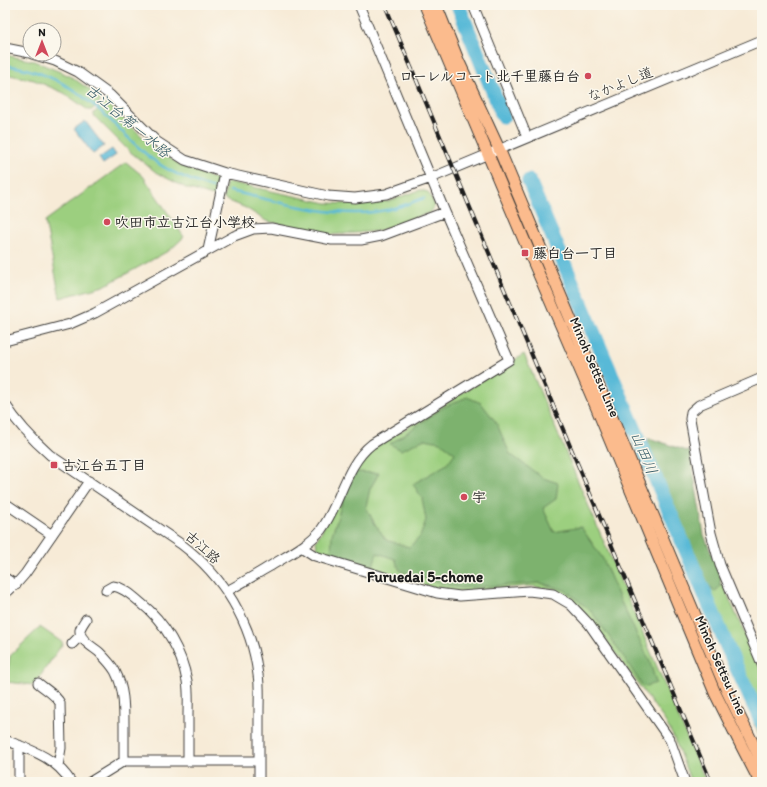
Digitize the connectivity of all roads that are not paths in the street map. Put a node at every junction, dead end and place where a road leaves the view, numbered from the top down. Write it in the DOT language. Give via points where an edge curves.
graph roads {
  1 [pos="359,5"];
  2 [pos="425,5"];
  3 [pos="436,5"];
  4 [pos="473,5"];
  5 [pos="762,40"];
  6 [pos="5,48"];
  7 [pos="22,52"];
  8 [pos="57,62"];
  9 [pos="527,137"];
  10 [pos="493,151"];
  11 [pos="225,173"];
  12 [pos="431,178"];
  13 [pos="445,212"];
  14 [pos="208,250"];
  15 [pos="5,340"];
  16 [pos="762,378"];
  17 [pos="5,404"];
  18 [pos="89,482"];
  19 [pos="5,503"];
  20 [pos="52,535"];
  21 [pos="301,547"];
  22 [pos="5,578"];
  23 [pos="16,585"];
  24 [pos="112,585"];
  25 [pos="227,591"];
  26 [pos="5,594"];
  27 [pos="86,619"];
  28 [pos="81,634"];
  29 [pos="72,644"];
  30 [pos="762,664"];
  31 [pos="38,683"];
  32 [pos="5,740"];
  33 [pos="19,745"];
  34 [pos="124,761"];
  35 [pos="188,761"];
  36 [pos="259,761"];
  37 [pos="762,762"];
  38 [pos="58,766"];
  39 [pos="18,782"];
  40 [pos="71,782"];
  41 [pos="90,782"];
  42 [pos="259,782"];
  43 [pos="685,782"];
  44 [pos="760,782"];
  1 -- 12 [label="street"];
  2 -- 10 [label="main road, Minoh Settsu Line"];
  3 -- 10 [label="main road, Minoh Settsu Line"];
  4 -- 9 [label="street"];
  5 -- 9 [label="street, なかよし道"];
  6 -- 7 [label="street, なかよし道"];
  8 -- 11 [label="street, なかよし道" via="78,72 110,96 156,141 185,160"];
  9 -- 10 [label="street, なかよし道"];
  10 -- 12 [label="street, なかよし道"];
  10 -- 37 [label="main road, Minoh Settsu Line" via="727,691"];
  10 -- 44 [label="main road, Minoh Settsu Line" via="527,247 716,693"];
  11 -- 12 [label="street, なかよし道" via="328,196 355,198 386,194"];
  11 -- 14 [label="street"];
  12 -- 13 [label="street"];
  13 -- 14 [label="street" via="381,236 361,240 332,240 271,228 234,236"];
  13 -- 21 [label="street" via="509,360 364,450 352,467 329,517 320,530"];
  14 -- 15 [label="street" via="95,313 70,324"];
  16 -- 30 [label="street" via="699,405 691,412 690,419 711,533 720,565"];
  17 -- 18 [label="street, 古江路" via="40,446"];
  18 -- 20 [label="street"];
  18 -- 25 [label="street, 古江路" via="192,552"];
  19 -- 20 [label="street"];
  20 -- 23 [label="street"];
  21 -- 25 [label="street"];
  21 -- 43 [label="street" via="316,556 437,593 460,596 529,591 553,594 570,604 589,624 670,740"];
  22 -- 23 [label="street"];
  23 -- 26 [label="street"];
  24 -- 35 [label="street" via="122,589 147,608 166,631 179,654 187,683"];
  25 -- 36 [label="street, 古江路" via="244,621 256,660 259,691"];
  27 -- 28 [label="street" via="80,628"];
  28 -- 29 [label="street"];
  28 -- 34 [label="street" via="86,642 110,663 121,685 124,700"];
  31 -- 38 [label="street" via="58,700 65,711"];
  32 -- 33 [label="street"];
  33 -- 38 [label="street" via="40,754"];
  33 -- 39 [label="street"];
  34 -- 35 [label="street"];
  34 -- 41 [label="street"];
  35 -- 36 [label="street"];
  36 -- 42 [label="street, 古江路"];
  38 -- 40 [label="street"];
}
